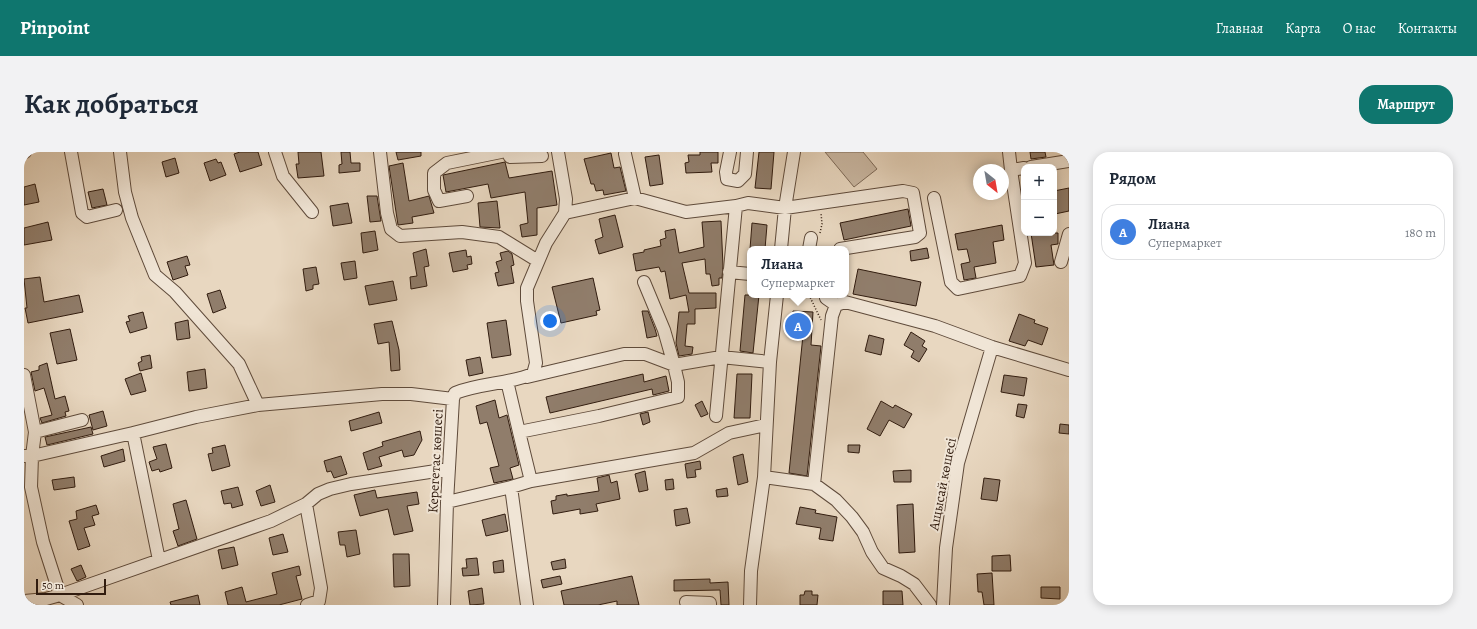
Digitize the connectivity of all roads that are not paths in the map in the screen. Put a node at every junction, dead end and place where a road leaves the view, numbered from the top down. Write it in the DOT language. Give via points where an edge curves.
graph roads {
  1 [pos="71,152"];
  2 [pos="120,152"];
  3 [pos="275,152"];
  4 [pos="380,152"];
  5 [pos="501,152"];
  6 [pos="507,152"];
  7 [pos="558,152"];
  8 [pos="730,152"];
  9 [pos="747,152"];
  10 [pos="794,152"];
  11 [pos="1009,152"];
  12 [pos="626,154"];
  13 [pos="542,156"];
  14 [pos="1069,161"];
  15 [pos="1050,164"];
  16 [pos="1021,168"];
  17 [pos="1011,170"];
  18 [pos="467,196"];
  19 [pos="635,198"];
  20 [pos="934,198"];
  21 [pos="736,206"];
  22 [pos="785,208"];
  23 [pos="116,210"];
  24 [pos="312,212"];
  25 [pos="566,213"];
  26 [pos="1069,234"];
  27 [pos="781,246"];
  28 [pos="849,248"];
  29 [pos="538,261"];
  30 [pos="1061,262"];
  31 [pos="729,272"];
  32 [pos="747,274"];
  33 [pos="644,282"];
  34 [pos="777,298"];
  35 [pos="992,347"];
  36 [pos="721,357"];
  37 [pos="770,362"];
  38 [pos="674,365"];
  39 [pos="1069,370"];
  40 [pos="24,375"];
  41 [pos="520,379"];
  42 [pos="507,381"];
  43 [pos="453,399"];
  44 [pos="258,405"];
  45 [pos="716,416"];
  46 [pos="82,420"];
  47 [pos="766,425"];
  48 [pos="36,432"];
  49 [pos="519,432"];
  50 [pos="133,433"];
  51 [pos="28,456"];
  52 [pos="449,469"];
  53 [pos="764,477"];
  54 [pos="531,481"];
  55 [pos="814,484"];
  56 [pos="511,487"];
  57 [pos="447,502"];
  58 [pos="306,504"];
  59 [pos="159,560"];
  60 [pos="60,595"];
  61 [pos="24,601"];
  62 [pos="686,602"];
  63 [pos="78,605"];
  64 [pos="307,605"];
  65 [pos="444,605"];
  66 [pos="527,605"];
  67 [pos="710,605"];
  68 [pos="750,605"];
  69 [pos="930,605"];
  70 [pos="943,605"];
  1 -- 23 [label="street" via="82,213 87,217"];
  2 -- 44 [label="street" via="125,192 132,218 155,275 175,292 239,364"];
  3 -- 24 [label="street" via="283,176"];
  4 -- 29 [label="street" via="391,230 400,236 462,232 499,237"];
  5 -- 18 [label="street" via="447,163 434,173 434,190 439,201"];
  6 -- 13 [label="street" via="510,157"];
  7 -- 25 [label="street"];
  8 -- 9 [label="street" via="727,179 738,180 745,174"];
  10 -- 22 [label="street"];
  11 -- 17 [label="street"];
  12 -- 19 [label="street"];
  14 -- 15 [label="street"];
  16 -- 17 [label="street"];
  17 -- 20 [label="street" via="1025,263 1020,276 958,289 950,282"];
  19 -- 21 [label="street" via="686,212"];
  19 -- 25 [label="street"];
  21 -- 22 [label="street" via="748,203"];
  21 -- 31 [label="street"];
  22 -- 27 [label="street"];
  22 -- 28 [label="street" via="903,192 913,193 920,233 915,237"];
  25 -- 29 [label="street, Керегетас көшесі" via="546,243"];
  26 -- 30 [label="street"];
  29 -- 41 [label="street, Керегетас көшесі" via="527,288 536,363 533,374"];
  31 -- 32 [label="street"];
  31 -- 36 [label="street"];
  33 -- 38 [label="street" via="664,330"];
  34 -- 37 [label="street"];
  35 -- 39 [label="street"];
  35 -- 55 [label="street" via="935,326 845,302 831,302 832,316"];
  35 -- 70 [label="street, Ащысай көшесі" via="958,463 946,548"];
  36 -- 37 [label="street"];
  36 -- 38 [label="street"];
  36 -- 45 [label="street"];
  37 -- 47 [label="street"];
  38 -- 41 [label="street" via="645,354 624,354"];
  38 -- 49 [label="street" via="678,397"];
  40 -- 48 [label="street"];
  41 -- 42 [label="street, Керегетас көшесі"];
  42 -- 43 [label="street, Керегетас көшесі" via="468,388 455,393"];
  42 -- 49 [label="street"];
  43 -- 44 [label="street" via="411,394 382,394"];
  43 -- 52 [label="street, Керегетас көшесі"];
  44 -- 50 [label="street"];
  46 -- 48 [label="street"];
  47 -- 53 [label="street"];
  47 -- 54 [label="street" via="729,433 694,453"];
  48 -- 51 [label="street"];
  49 -- 54 [label="street"];
  50 -- 51 [label="street"];
  50 -- 59 [label="street"];
  51 -- 60 [label="street" via="31,487 43,542"];
  52 -- 57 [label="street, Керегетас көшесі"];
  52 -- 58 [label="street" via="330,489 318,494"];
  53 -- 55 [label="street"];
  53 -- 68 [label="street" via="751,571"];
  54 -- 56 [label="street"];
  55 -- 69 [label="street" via="836,500 852,517 883,568 914,584"];
  56 -- 57 [label="street"];
  56 -- 66 [label="street"];
  57 -- 65 [label="street, Керегетас көшесі"];
  58 -- 59 [label="street" via="271,521"];
  58 -- 64 [label="street" via="321,588 319,601"];
  59 -- 60 [label="street"];
  60 -- 61 [label="street"];
  60 -- 63 [label="street"];
  62 -- 67 [label="street" via="710,602"];
}
